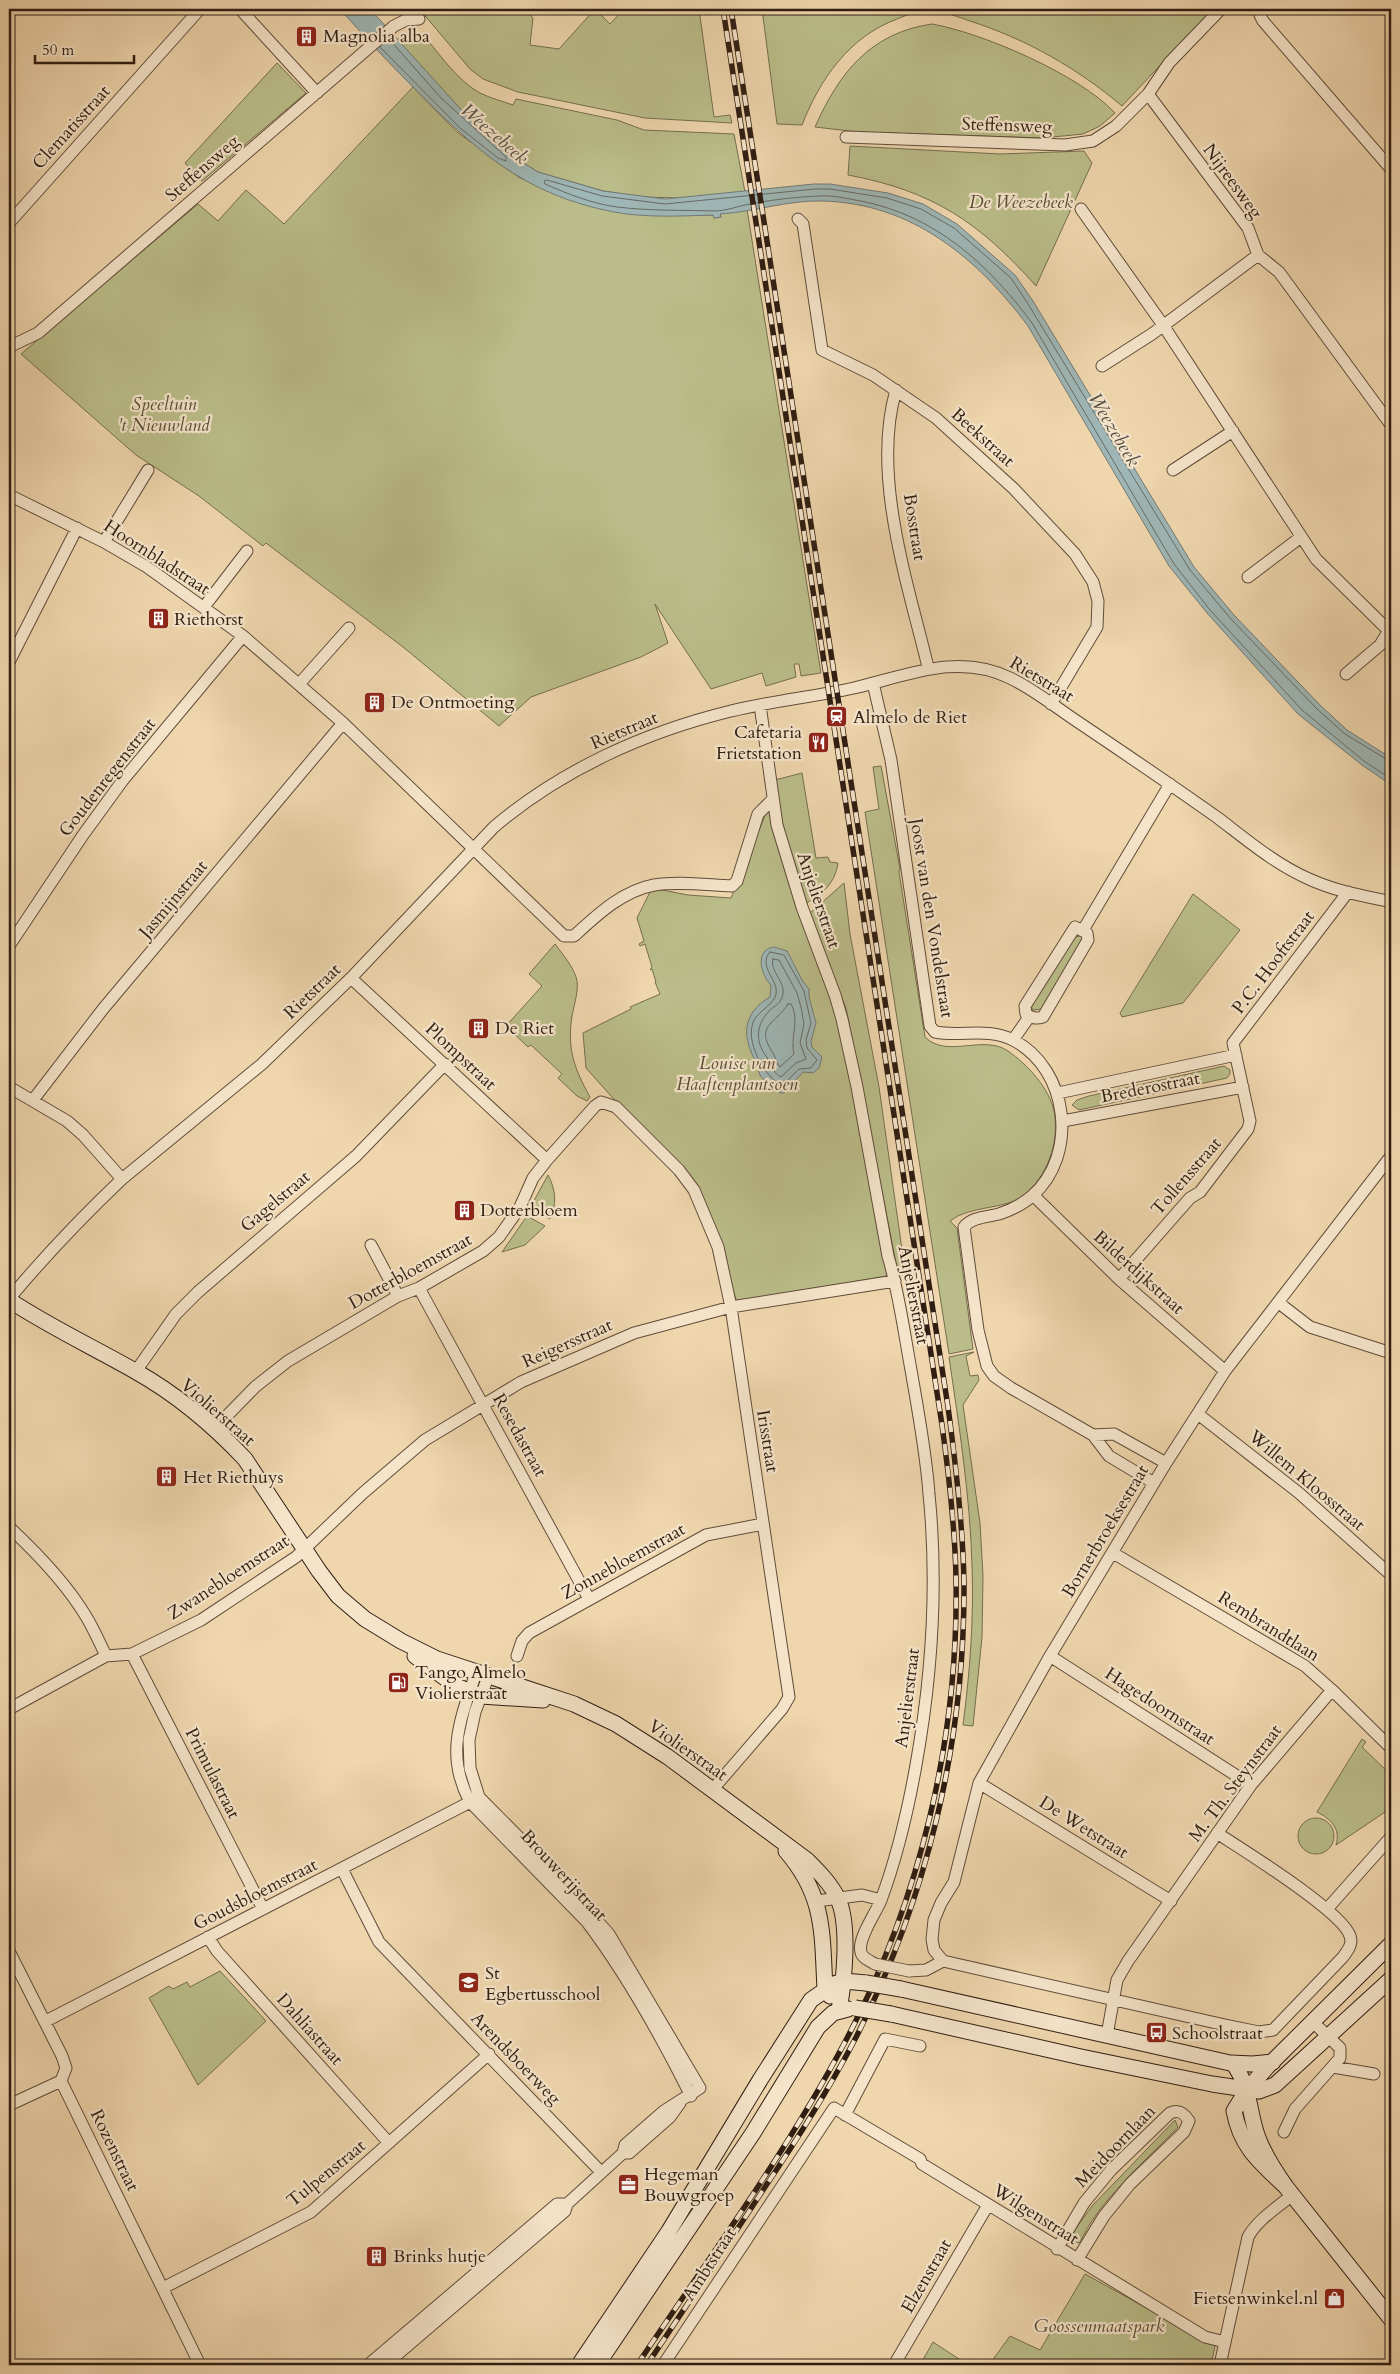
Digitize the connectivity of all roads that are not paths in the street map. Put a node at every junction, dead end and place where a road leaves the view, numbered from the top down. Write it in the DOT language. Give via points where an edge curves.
graph roads {
  1 [pos="200,9"];
  2 [pos="240,9"];
  3 [pos="1221,9"];
  4 [pos="1261,12"];
  5 [pos="419,19"];
  6 [pos="317,93"];
  7 [pos="1148,94"];
  8 [pos="846,137"];
  9 [pos="1391,169"];
  10 [pos="1081,209"];
  11 [pos="798,219"];
  12 [pos="9,223"];
  13 [pos="1258,255"];
  14 [pos="1163,325"];
  15 [pos="9,347"];
  16 [pos="1102,366"];
  17 [pos="896,390"];
  18 [pos="1391,426"];
  19 [pos="1233,431"];
  20 [pos="148,470"];
  21 [pos="1174,470"];
  22 [pos="9,495"];
  23 [pos="77,528"];
  24 [pos="1301,537"];
  25 [pos="104,542"];
  26 [pos="247,551"];
  27 [pos="1248,577"];
  28 [pos="204,607"];
  29 [pos="349,628"];
  30 [pos="1390,631"];
  31 [pos="243,636"];
  32 [pos="9,662"];
  33 [pos="928,667"];
  34 [pos="1346,674"];
  35 [pos="874,682"];
  36 [pos="300,683"];
  37 [pos="1051,704"];
  38 [pos="760,705"];
  39 [pos="343,723"];
  40 [pos="1170,784"];
  41 [pos="772,800"];
  42 [pos="473,849"];
  43 [pos="1348,892"];
  44 [pos="1391,902"];
  45 [pos="1084,930"];
  46 [pos="9,946"];
  47 [pos="352,978"];
  48 [pos="1029,1017"];
  49 [pos="1013,1040"];
  50 [pos="1236,1055"];
  51 [pos="446,1064"];
  52 [pos="9,1087"];
  53 [pos="1243,1087"];
  54 [pos="1058,1093"];
  55 [pos="32,1100"];
  56 [pos="616,1107"];
  57 [pos="1063,1122"];
  58 [pos="1391,1156"];
  59 [pos="547,1160"];
  60 [pos="122,1179"];
  61 [pos="1033,1196"];
  62 [pos="371,1245"];
  63 [pos="1119,1279"];
  64 [pos="896,1281"];
  65 [pos="418,1288"];
  66 [pos="398,1296"];
  67 [pos="9,1300"];
  68 [pos="1279,1303"];
  69 [pos="731,1307"];
  70 [pos="1391,1354"];
  71 [pos="136,1371"];
  72 [pos="1225,1371"];
  73 [pos="484,1406"];
  74 [pos="1198,1414"];
  75 [pos="214,1429"];
  76 [pos="1093,1435"];
  77 [pos="1166,1463"];
  78 [pos="1154,1483"];
  79 [pos="763,1524"];
  80 [pos="9,1527"];
  81 [pos="304,1548"];
  82 [pos="1113,1553"];
  83 [pos="1391,1575"];
  84 [pos="589,1599"];
  85 [pos="376,1626"];
  86 [pos="132,1654"];
  87 [pos="106,1656"];
  88 [pos="517,1656"];
  89 [pos="1050,1656"];
  90 [pos="482,1675"];
  91 [pos="1332,1690"];
  92 [pos="475,1694"];
  93 [pos="574,1704"];
  94 [pos="9,1709"];
  95 [pos="1391,1748"];
  96 [pos="978,1783"];
  97 [pos="1251,1785"];
  98 [pos="713,1789"];
  99 [pos="475,1799"];
  100 [pos="1217,1833"];
  101 [pos="774,1837"];
  102 [pos="1391,1837"];
  103 [pos="342,1869"];
  104 [pos="838,1899"];
  105 [pos="880,1900"];
  106 [pos="817,1901"];
  107 [pos="1170,1901"];
  108 [pos="263,1909"];
  109 [pos="1328,1909"];
  110 [pos="208,1937"];
  111 [pos="1391,1944"];
  112 [pos="9,1951"];
  113 [pos="943,1961"];
  114 [pos="1391,1979"];
  115 [pos="844,1981"];
  116 [pos="825,1989"];
  117 [pos="1114,2000"];
  118 [pos="839,2010"];
  119 [pos="46,2021"];
  120 [pos="1314,2022"];
  121 [pos="1108,2035"];
  122 [pos="1329,2037"];
  123 [pos="920,2046"];
  124 [pos="488,2054"];
  125 [pos="1272,2062"];
  126 [pos="1232,2063"];
  127 [pos="1333,2067"];
  128 [pos="1374,2074"];
  129 [pos="61,2081"];
  130 [pos="1247,2090"];
  131 [pos="9,2105"];
  132 [pos="834,2108"];
  133 [pos="845,2115"];
  134 [pos="1284,2132"];
  135 [pos="389,2143"];
  136 [pos="602,2172"];
  137 [pos="1289,2191"];
  138 [pos="567,2204"];
  139 [pos="988,2205"];
  140 [pos="1057,2249"];
  141 [pos="1077,2260"];
  142 [pos="163,2288"];
  143 [pos="1391,2319"];
  144 [pos="1225,2342"];
  145 [pos="200,2365"];
  146 [pos="368,2365"];
  147 [pos="385,2365"];
  148 [pos="579,2365"];
  149 [pos="597,2365"];
  150 [pos="663,2365"];
  151 [pos="894,2365"];
  152 [pos="1220,2365"];
  1 -- 12 [label="street, Clematisstraat"];
  2 -- 6 [label="street"];
  3 -- 7 [label="street" via="1169,63"];
  4 -- 9 [label="street" via="1263,21"];
  5 -- 6 [label="street, Steffensweg" via="406,20 394,26"];
  6 -- 15 [label="street, Steffensweg" via="38,333"];
  7 -- 8 [label="street, Steffensweg" via="1116,126 1093,141 1065,145"];
  7 -- 13 [label="street, Nijreesweg" via="1248,228"];
  10 -- 14 [label="street"];
  11 -- 17 [label="street, Beekstraat" via="803,224 822,350"];
  13 -- 14 [label="street"];
  13 -- 18 [label="street" via="1279,272"];
  14 -- 16 [label="street"];
  14 -- 19 [label="street"];
  17 -- 33 [label="street, Bosstraat" via="891,407 887,458 893,510 902,564"];
  17 -- 37 [label="street, Beekstraat" via="936,418 1014,488 1075,554 1092,582 1098,601 1097,627"];
  19 -- 21 [label="street"];
  19 -- 24 [label="street"];
  20 -- 25 [label="street"];
  22 -- 23 [label="street, Hoornbladstraat"];
  23 -- 25 [label="street, Hoornbladstraat"];
  23 -- 32 [label="street"];
  24 -- 27 [label="street"];
  24 -- 30 [label="street" via="1320,563"];
  25 -- 28 [label="street, Hoornbladstraat"];
  26 -- 28 [label="street"];
  28 -- 31 [label="street, Hoornbladstraat"];
  29 -- 36 [label="street"];
  30 -- 34 [label="street"];
  31 -- 36 [label="street, Hoornbladstraat"];
  31 -- 46 [label="street, Goudenregenstraat" via="123,780 82,835"];
  33 -- 35 [label="street, Rietstraat"];
  33 -- 37 [label="street, Rietstraat" via="985,668 1010,678"];
  35 -- 38 [label="street, Rietstraat"];
  35 -- 49 [label="street, Joost van den Vondelstraat" via="890,760 930,1026 934,1032 945,1034 988,1033"];
  36 -- 39 [label="street, Hoornbladstraat"];
  37 -- 40 [label="street, Rietstraat"];
  38 -- 41 [label="street, Anjelierstraat"];
  38 -- 42 [label="street, Rietstraat" via="728,712 626,746 565,777 520,805"];
  39 -- 42 [label="street, Hoornbladstraat"];
  39 -- 55 [label="street, Jasmijnstraat" via="104,1008"];
  40 -- 43 [label="street, Rietstraat" via="1262,852 1310,879"];
  40 -- 45 [label="street"];
  41 -- 42 [label="street, Hoornbladstraat" via="758,814 737,880 732,886 655,885 633,892 600,912 574,936 564,936"];
  41 -- 64 [label="street, Anjelierstraat" via="776,825 802,907 842,1019 888,1256"];
  42 -- 47 [label="street, Rietstraat"];
  43 -- 44 [label="street, Rietstraat"];
  43 -- 50 [label="street, P.C. Hooftstraat" via="1233,1043"];
  45 -- 48 [label="street" via="1088,940 1043,1017"];
  45 -- 48 [label="street" via="1074,927 1071,930 1025,1006"];
  47 -- 51 [label="street, Plompstraat"];
  47 -- 60 [label="street, Rietstraat" via="250,1075"];
  48 -- 49 [label="street"];
  49 -- 54 [label="street, Joost van den Vondelstraat" via="1040,1062"];
  50 -- 53 [label="street, Tollensstraat"];
  50 -- 54 [label="street, Brederostraat"];
  51 -- 59 [label="street, Plompstraat"];
  51 -- 71 [label="street, Gagelstraat" via="356,1156 198,1292 176,1314"];
  52 -- 55 [label="street"];
  53 -- 57 [label="street, Brederostraat"];
  53 -- 63 [label="street, Tollensstraat" via="1250,1122 1248,1129 1200,1192 1190,1198"];
  54 -- 57 [label="street, Joost van den Vondelstraat"];
  55 -- 60 [label="street" via="72,1126"];
  56 -- 59 [label="street, Dotterbloemstraat" via="601,1102 595,1106"];
  56 -- 69 [label="street, Irisstraat" via="679,1170 694,1190 718,1248"];
  57 -- 61 [label="street, Joost van den Vondelstraat" via="1054,1169"];
  58 -- 68 [label="street, Bornerbroeksestraat"];
  59 -- 65 [label="street, Dotterbloemstraat" via="499,1237 483,1251"];
  60 -- 67 [label="street, Rietstraat" via="62,1238"];
  61 -- 63 [label="street, Bilderdijkstraat"];
  61 -- 76 [label="street, Joost van den Vondelstraat" via="1001,1213 968,1222 964,1227 978,1330 987,1366 1010,1388"];
  62 -- 66 [label="street"];
  63 -- 72 [label="street, Bilderdijkstraat"];
  64 -- 69 [label="street, Reigersstraat"];
  64 -- 105 [label="street, Anjelierstraat" via="930,1494 932,1639 926,1708 916,1767 903,1825"];
  65 -- 66 [label="street, Dotterbloemstraat"];
  65 -- 73 [label="street, Resedastraat"];
  66 -- 75 [label="street, Dotterbloemstraat" via="288,1361 255,1386"];
  67 -- 71 [label="main road, Violierstraat" via="50,1326"];
  68 -- 70 [label="street" via="1310,1328"];
  68 -- 72 [label="street, Bornerbroeksestraat"];
  69 -- 73 [label="street, Reigersstraat" via="634,1333 521,1382"];
  69 -- 79 [label="street, Irisstraat"];
  71 -- 75 [label="main road, Violierstraat"];
  72 -- 74 [label="street, Bornerbroeksestraat"];
  73 -- 81 [label="street, Reigersstraat" via="425,1440"];
  73 -- 84 [label="street, Resedastraat"];
  74 -- 77 [label="street, Bornerbroeksestraat"];
  74 -- 83 [label="street, Willem Kloosstraat" via="1298,1493"];
  75 -- 81 [label="main road, Violierstraat" via="245,1459"];
  76 -- 77 [label="street, Joost van den Vondelstraat" via="1114,1434"];
  76 -- 78 [label="street, Joost van den Vondelstraat" via="1109,1456"];
  77 -- 78 [label="street, Bornerbroeksestraat"];
  78 -- 82 [label="street, Bornerbroeksestraat"];
  79 -- 84 [label="street, Zonnebloemstraat" via="706,1535"];
  79 -- 98 [label="street, Irisstraat" via="789,1697"];
  80 -- 87 [label="street" via="74,1597"];
  81 -- 85 [label="main road, Violierstraat" via="338,1596"];
  81 -- 86 [label="street, Zwanebloemstraat" via="296,1557 201,1620"];
  82 -- 89 [label="street, Bornerbroeksestraat"];
  82 -- 91 [label="street, Rembrandtlaan" via="1305,1666"];
  84 -- 88 [label="street, Zonnebloemstraat" via="529,1634 522,1641"];
  85 -- 90 [label="main road, Violierstraat" via="418,1650"];
  85 -- 92 [label="main road, Violierstraat" via="456,1686"];
  86 -- 87 [label="street, Zwanebloemstraat"];
  86 -- 108 [label="street, Primulastraat"];
  87 -- 94 [label="street, Zwanebloemstraat"];
  89 -- 96 [label="street, Bornerbroeksestraat"];
  89 -- 97 [label="street, Hagedoornstraat"];
  90 -- 92 [label="street, Brouwerijstraat"];
  90 -- 93 [label="main road, Violierstraat"];
  91 -- 95 [label="street, Rembrandtlaan"];
  91 -- 97 [label="street, M. Th. Steynstraat"];
  92 -- 93 [label="main road, Violierstraat"];
  92 -- 99 [label="street, Brouwerijstraat" via="455,1752 460,1779"];
  93 -- 98 [label="main road, Violierstraat" via="616,1724"];
  96 -- 107 [label="street, De Wetstraat"];
  96 -- 113 [label="street, Bornerbroeksestraat" via="954,1882 934,1920 934,1950"];
  97 -- 100 [label="street, M. Th. Steynstraat"];
  98 -- 101 [label="main road, Violierstraat"];
  99 -- 103 [label="street, Goudsbloemstraat"];
  99 -- 136 [label="street, Brouwerijstraat" via="560,1879 609,1934 691,2095 664,2111"];
  100 -- 107 [label="street, M. Th. Steynstraat"];
  100 -- 109 [label="street"];
  101 -- 104 [label="main road, Violierstraat" via="808,1860"];
  101 -- 106 [label="main road, Violierstraat" via="797,1863"];
  102 -- 109 [label="street"];
  103 -- 108 [label="street, Goudsbloemstraat"];
  103 -- 124 [label="street, Arendsboerweg" via="379,1942"];
  104 -- 105 [label="street" via="862,1895"];
  104 -- 106 [label="street"];
  104 -- 115 [label="main road, Violierstraat" via="842,1913"];
  105 -- 113 [label="street, Anjelierstraat, bridge" via="861,1944 863,1957 875,1964 909,1971 926,1970"];
  106 -- 116 [label="main road, Violierstraat"];
  107 -- 117 [label="street, M. Th. Steynstraat" via="1117,1980"];
  108 -- 110 [label="street, Goudsbloemstraat"];
  109 -- 117 [label="street" via="1346,1927 1351,1942 1344,1957 1278,2027 1270,2031 1225,2025"];
  110 -- 119 [label="street, Goudsbloemstraat"];
  110 -- 135 [label="street, Dahliastraat"];
  111 -- 120 [label="main road"];
  112 -- 119 [label="street, Rozenstraat"];
  113 -- 117 [label="street"];
  114 -- 122 [label="main road"];
  115 -- 116 [label="main road"];
  115 -- 118 [label="main road, Violierstraat"];
  115 -- 121 [label="main road, bridge" via="901,1989"];
  116 -- 118 [label="main road"];
  116 -- 148 [label="main road" via="811,2000 669,2231"];
  117 -- 121 [label="street, M. Th. Steynstraat"];
  118 -- 130 [label="main road, bridge" via="855,2008 891,2014"];
  118 -- 149 [label="main road" via="818,2027 753,2133"];
  119 -- 129 [label="street, Rozenstraat" via="66,2068"];
  120 -- 122 [label="street"];
  120 -- 125 [label="main road"];
  121 -- 126 [label="main road"];
  122 -- 127 [label="street" via="1340,2048 1340,2058"];
  122 -- 130 [label="main road" via="1275,2085 1259,2091"];
  123 -- 133 [label="street" via="885,2039"];
  124 -- 135 [label="street, Tulpenstraat"];
  124 -- 136 [label="street, Arendsboerweg"];
  125 -- 126 [label="main road"];
  125 -- 130 [label="main road"];
  126 -- 130 [label="main road"];
  127 -- 128 [label="street"];
  127 -- 134 [label="street" via="1295,2109"];
  129 -- 131 [label="street"];
  129 -- 142 [label="street, Rozenstraat"];
  130 -- 137 [label="main road" via="1256,2133"];
  132 -- 133 [label="street, Wilgenstraat"];
  132 -- 150 [label="street, Ambtstraat"];
  133 -- 139 [label="street, Wilgenstraat" via="920,2159 922,2164"];
  135 -- 142 [label="street, Tulpenstraat" via="311,2212"];
  136 -- 138 [label="street"];
  137 -- 143 [label="main road"];
  137 -- 144 [label="street" via="1248,2237"];
  138 -- 146 [label="street" via="558,2204"];
  138 -- 147 [label="street" via="565,2211"];
  139 -- 140 [label="street, Wilgenstraat"];
  139 -- 151 [label="street, Elzenstraat"];
  140 -- 141 [label="street, Wilgenstraat"];
  140 -- 141 [label="street, Meidoornlaan" via="1084,2203 1111,2170 1170,2113 1181,2112 1189,2121 1184,2132 1130,2184 1104,2216"];
  141 -- 144 [label="street, Wilgenstraat" via="1205,2337"];
  142 -- 145 [label="street, Rozenstraat"];
  144 -- 152 [label="street"];
}
